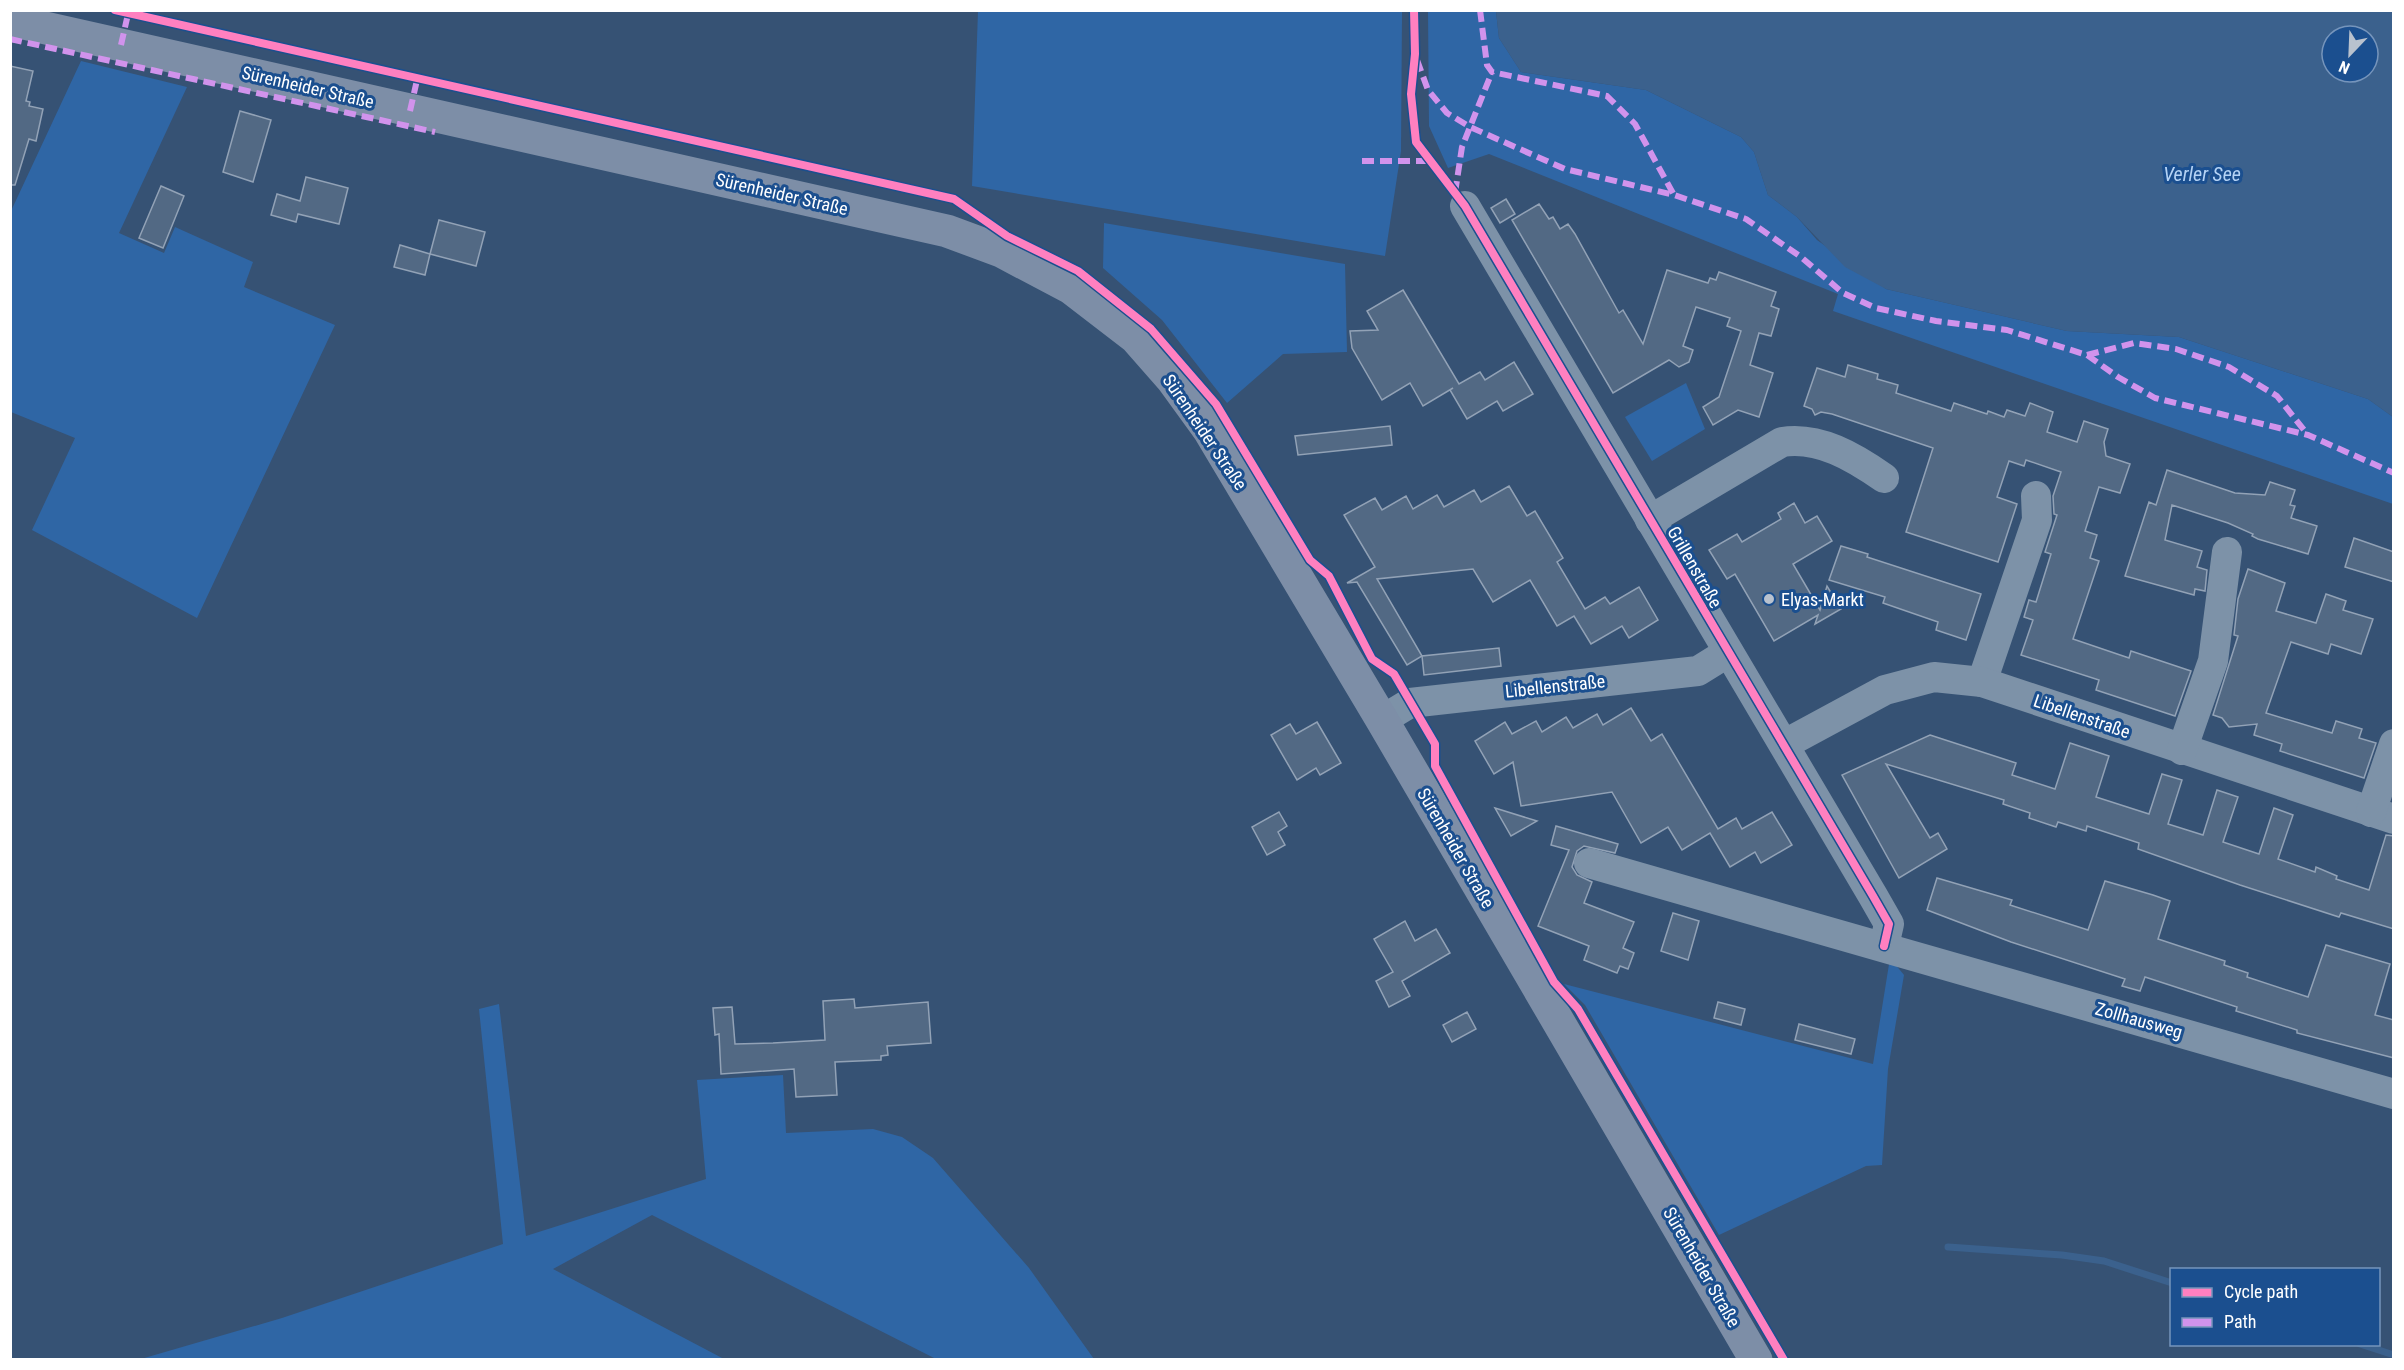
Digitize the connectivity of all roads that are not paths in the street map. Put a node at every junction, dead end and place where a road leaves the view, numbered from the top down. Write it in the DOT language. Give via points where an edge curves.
graph roads {
  1 [pos="10,20"];
  2 [pos="1465,206"];
  3 [pos="1884,478"];
  4 [pos="2036,496"];
  5 [pos="1650,520"];
  6 [pos="2227,552"];
  7 [pos="1728,653"];
  8 [pos="1982,682"];
  9 [pos="1382,720"];
  10 [pos="1785,744"];
  11 [pos="2394,744"];
  12 [pos="2182,750"];
  13 [pos="2382,816"];
  14 [pos="1589,863"];
  15 [pos="1884,946"];
  16 [pos="2394,1094"];
  17 [pos="1756,1359"];
  1 -- 9 [label="main road, Sürenheider Straße" via="947,231 1001,251 1071,288 1136,338 1172,379 1209,430"];
  2 -- 5 [label="street, Grillenstraße"];
  3 -- 5 [label="street, Grillenstraße" via="1853,456 1800,439 1782,442"];
  4 -- 8 [label="street" via="2037,520"];
  5 -- 7 [label="street, Grillenstraße"];
  6 -- 12 [label="street" via="2213,660"];
  7 -- 9 [label="street, Libellenstraße" via="1698,670 1410,703"];
  7 -- 10 [label="street, Grillenstraße"];
  8 -- 10 [label="street, Libellenstraße" via="1934,677 1886,690"];
  8 -- 12 [label="street, Libellenstraße"];
  9 -- 17 [label="main road, Sürenheider Straße"];
  10 -- 15 [label="street, Grillenstraße" via="1889,924"];
  11 -- 13 [label="street, Libellenstraße"];
  12 -- 13 [label="street, Libellenstraße"];
  14 -- 15 [label="street"];
  15 -- 16 [label="street, Zollhausweg"];
}
